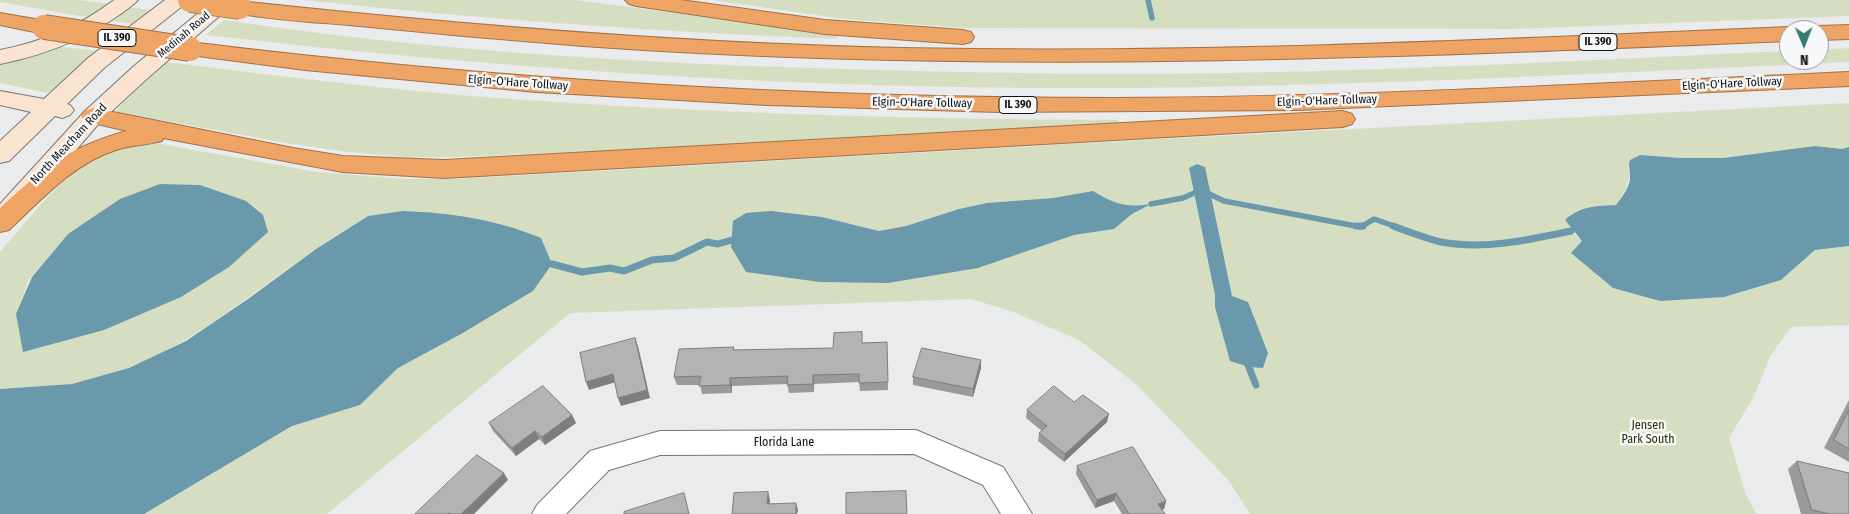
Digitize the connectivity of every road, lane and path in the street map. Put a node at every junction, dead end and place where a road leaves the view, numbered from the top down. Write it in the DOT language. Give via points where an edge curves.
graph roads {
  1 [pos="127,0"];
  2 [pos="178,0"];
  3 [pos="190,0"];
  4 [pos="636,0"];
  5 [pos="233,3"];
  6 [pos="0,20"];
  7 [pos="1849,32"];
  8 [pos="1829,33"];
  9 [pos="1779,34"];
  10 [pos="1406,50"];
  11 [pos="0,57"];
  12 [pos="142,70"];
  13 [pos="1849,79"];
  14 [pos="1677,87"];
  15 [pos="0,98"];
  16 [pos="47,108"];
  17 [pos="93,116"];
  18 [pos="178,133"];
  19 [pos="0,155"];
  20 [pos="0,222"];
  21 [pos="548,514"];
  22 [pos="1017,514"];
  1 -- 11 [label="main road" via="65,38"];
  2 -- 16 [label="main road" via="96,63"];
  3 -- 5 [label="highway, IL 390, bridge"];
  4 -- 10 [label="highway" via="825,27 904,34 967,38 1339,41"];
  5 -- 10 [label="highway, IL 390" via="539,36 847,53 1156,56"];
  5 -- 12 [label="main road, Medinah Road"];
  6 -- 14 [label="highway, Elgin-O'Hare Tollway / IL 390, bridge" via="190,49 464,79 654,92 906,103 1264,103"];
  7 -- 8 [label="highway"];
  9 -- 10 [label="highway, IL 390"];
  12 -- 17 [label="main road, North Meacham Road"];
  13 -- 14 [label="highway, Elgin-O'Hare Tollway / IL 390"];
  14 -- 18 [label="highway" via="1592,104 444,169 343,164"];
  15 -- 16 [label="main road"];
  16 -- 17 [label="main road"];
  16 -- 19 [label="main road"];
  17 -- 18 [label="highway"];
  17 -- 20 [label="main road, North Meacham Road"];
  18 -- 20 [label="highway" via="136,136 84,152"];
  21 -- 22 [label="street, Florida Lane" via="600,460 660,444 916,442 993,476"];
}
